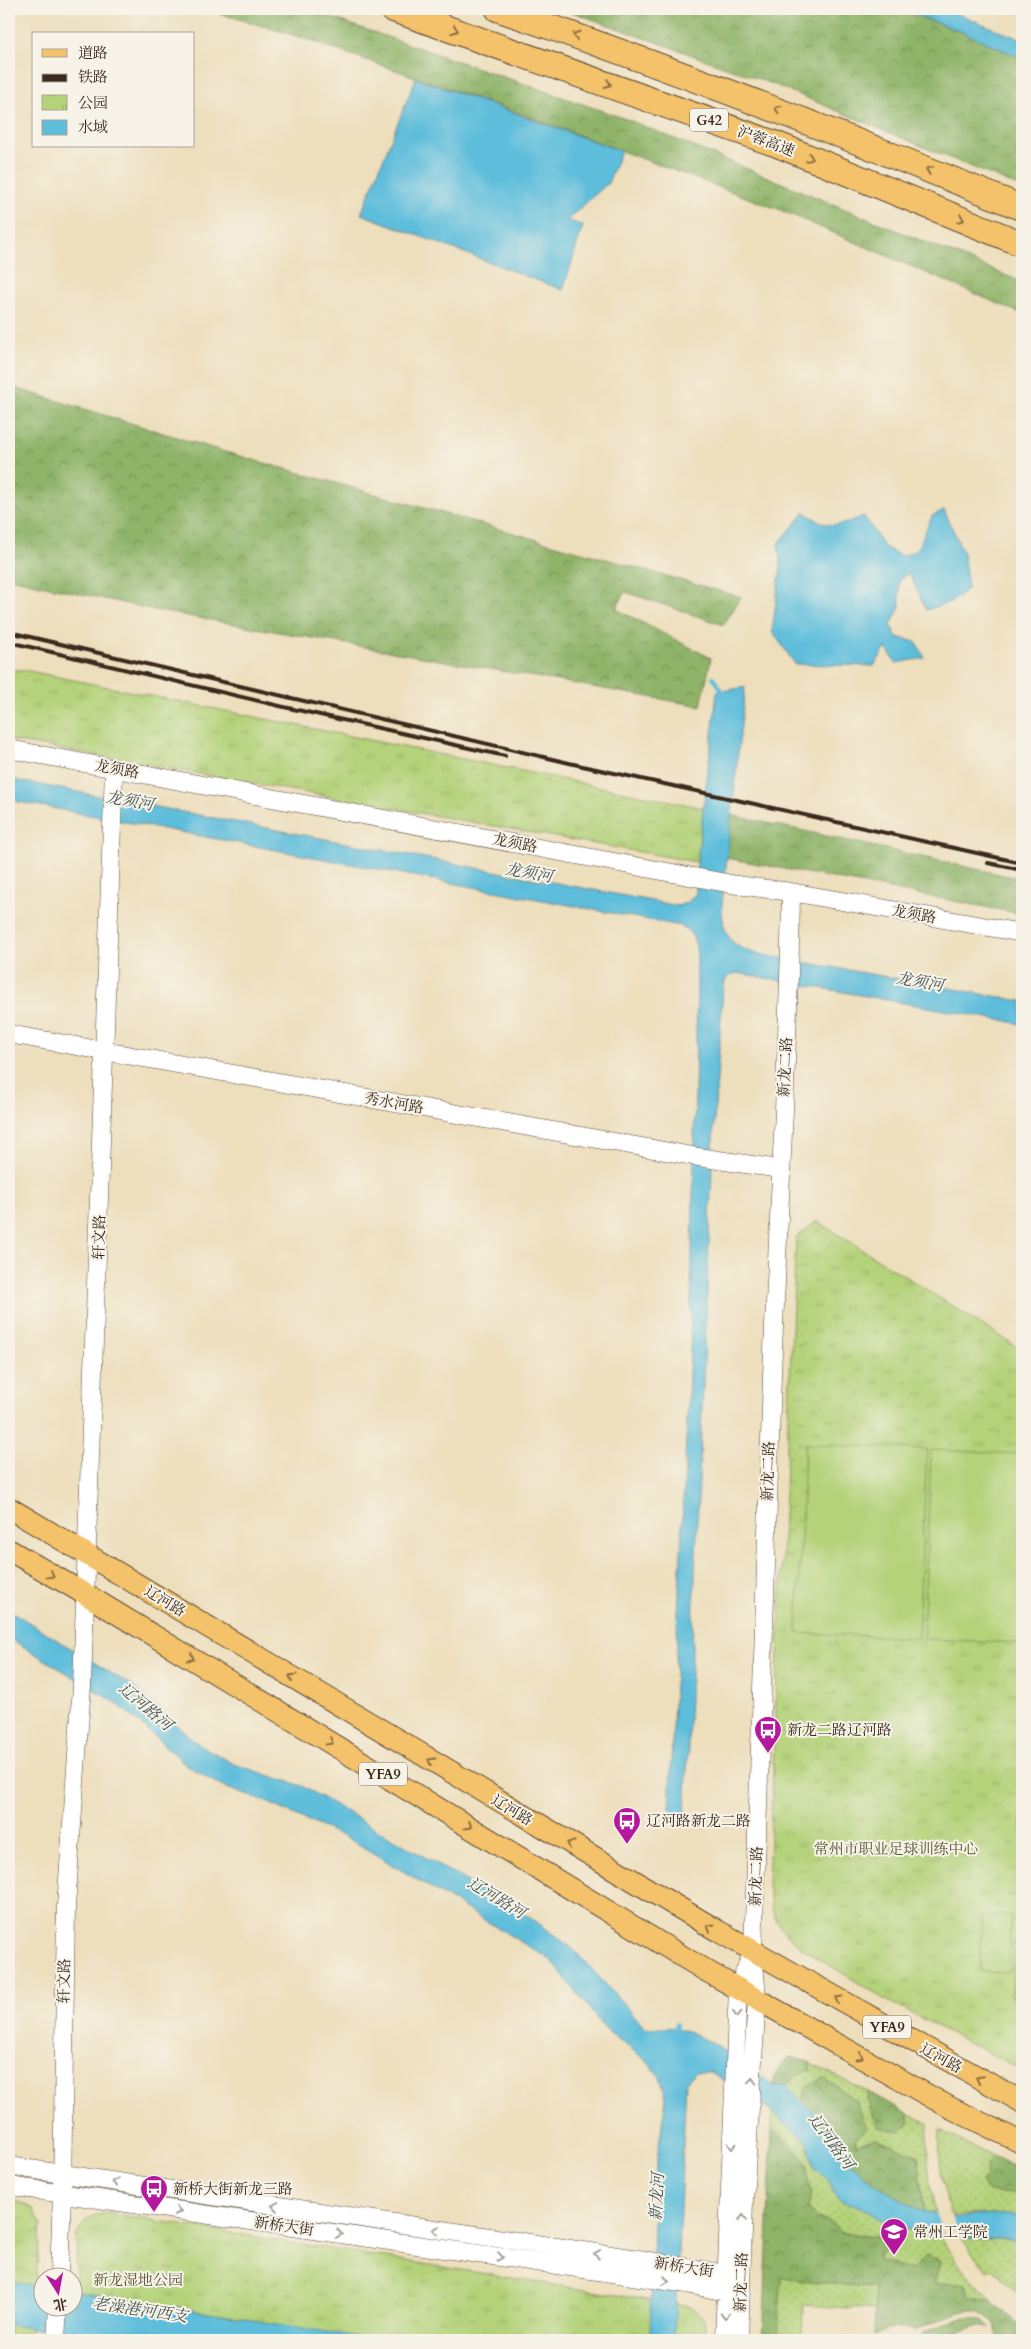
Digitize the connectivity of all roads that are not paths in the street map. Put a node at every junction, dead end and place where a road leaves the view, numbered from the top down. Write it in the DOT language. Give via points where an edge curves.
graph roads {
  1 [pos="392,9"];
  2 [pos="498,9"];
  3 [pos="1022,208"];
  4 [pos="1022,244"];
  5 [pos="9,749"];
  6 [pos="114,768"];
  7 [pos="791,892"];
  8 [pos="1022,933"];
  9 [pos="9,1034"];
  10 [pos="104,1052"];
  11 [pos="780,1169"];
  12 [pos="9,1508"];
  13 [pos="9,1550"];
  14 [pos="87,1554"];
  15 [pos="86,1594"];
  16 [pos="753,1951"];
  17 [pos="738,1988"];
  18 [pos="757,1998"];
  19 [pos="742,2101"];
  20 [pos="1022,2102"];
  21 [pos="1022,2143"];
  22 [pos="9,2166"];
  23 [pos="62,2174"];
  24 [pos="9,2186"];
  25 [pos="62,2194"];
  26 [pos="59,2266"];
  27 [pos="645,2269"];
  28 [pos="726,2274"];
  29 [pos="687,2275"];
  30 [pos="733,2288"];
  31 [pos="57,2316"];
  32 [pos="56,2340"];
  33 [pos="724,2340"];
  34 [pos="739,2340"];
  1 -- 4 [label="highway, 沪蓉高速 / G42, one-way" via="776,144"];
  3 -- 2 [label="highway, G42, one-way" via="781,111 628,53"];
  5 -- 6 [label="street, 龙须路"];
  6 -- 7 [label="street, 龙须路" via="737,885"];
  6 -- 10 [label="street, 轩文路"];
  7 -- 8 [label="street, 龙须路"];
  7 -- 11 [label="street, 新龙二路"];
  9 -- 10 [label="street, 秀水河路"];
  10 -- 11 [label="street, 秀水河路"];
  10 -- 14 [label="street, 轩文路"];
  11 -- 16 [label="street, 新龙二路"];
  12 -- 14 [label="main road, 辽河路 / YFA9"];
  13 -- 15 [label="main road, YFA9, one-way"];
  14 -- 15 [label="street, 轩文路"];
  16 -- 14 [label="main road, 辽河路 / YFA9, one-way"];
  15 -- 17 [label="main road, YFA9, one-way"];
  15 -- 23 [label="street, 轩文路" via="66,1907"];
  16 -- 17 [label="street"];
  16 -- 18 [label="street"];
  20 -- 16 [label="main road, 辽河路 / YFA9, one-way"];
  17 -- 18 [label="main road, YFA9"];
  17 -- 19 [label="street, one-way" via="736,2052"];
  19 -- 18 [label="street, one-way" via="753,2058"];
  18 -- 21 [label="main road, YFA9, one-way" via="949,2106"];
  19 -- 28 [label="street, 新龙二路, one-way"];
  30 -- 19 [label="street, 新龙二路, one-way"];
  22 -- 23 [label="street, 新桥大街"];
  23 -- 25 [label="street, 轩文路"];
  27 -- 23 [label="street, 新桥大街, one-way"];
  24 -- 25 [label="street, 新桥大街"];
  25 -- 26 [label="street, 轩文路"];
  25 -- 27 [label="street, 新桥大街, one-way"];
  27 -- 29 [label="street, 新桥大街"];
  28 -- 29 [label="street, 新桥大街"];
  28 -- 30 [label="street, 新龙二路"];
  29 -- 30 [label="street, 新桥大街"];
  30 -- 33 [label="street, 新龙二路, one-way"];
  30 -- 34 [label="street, 新龙二路"];
  31 -- 32 [label="street"];
}
